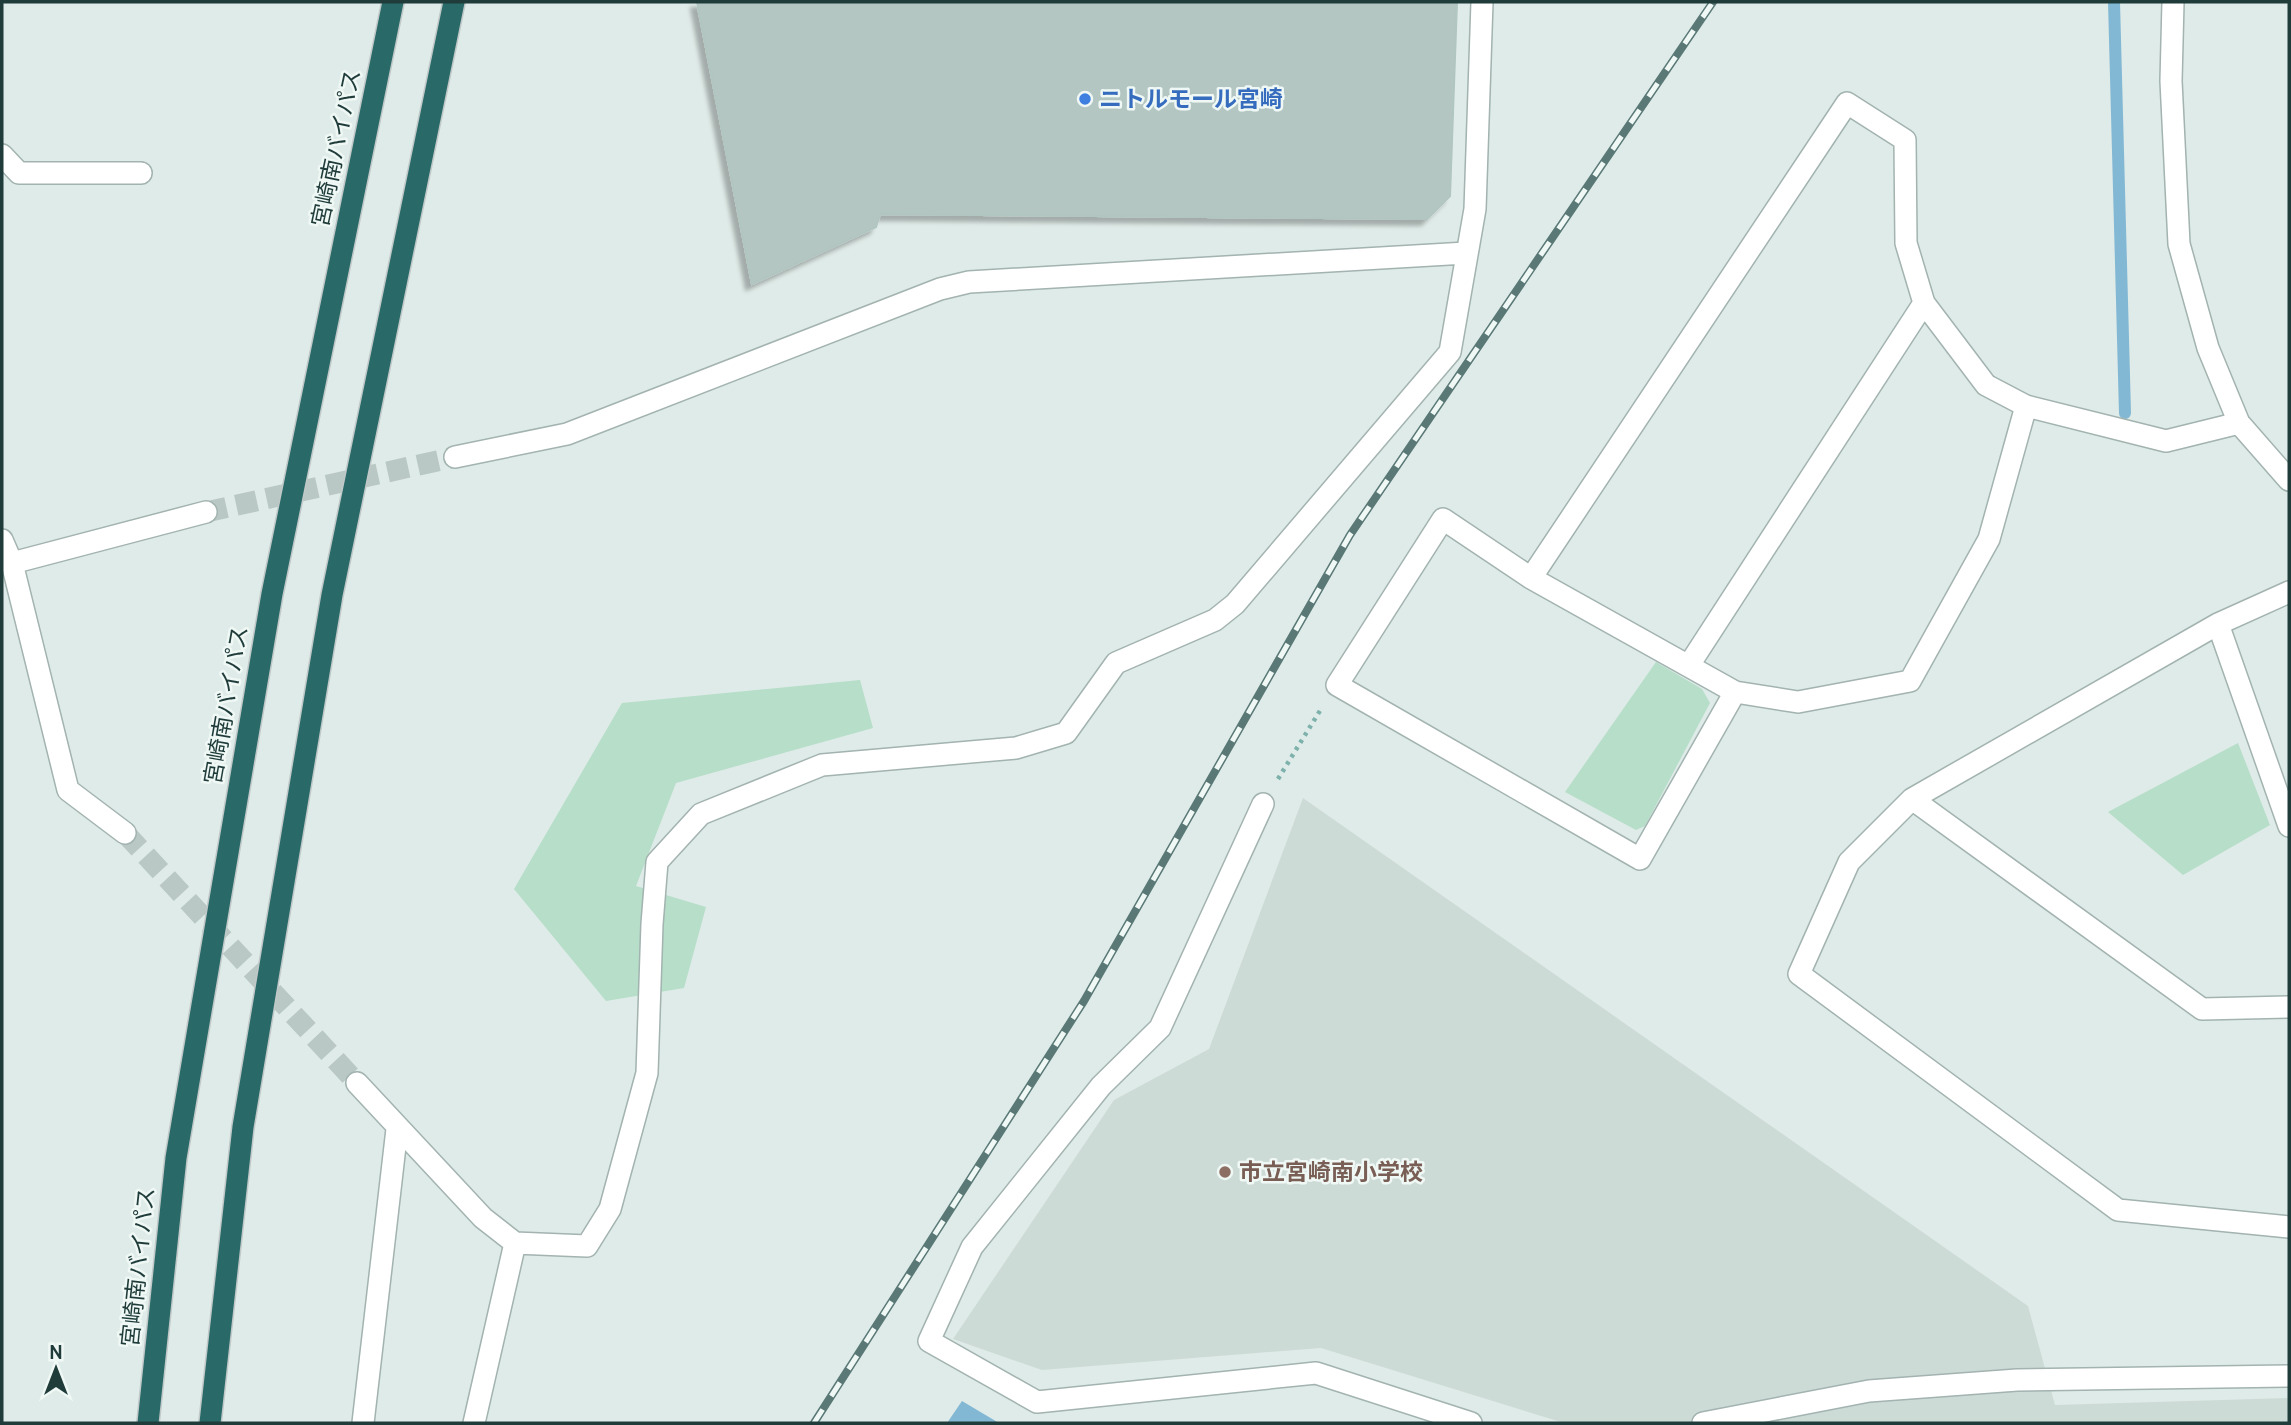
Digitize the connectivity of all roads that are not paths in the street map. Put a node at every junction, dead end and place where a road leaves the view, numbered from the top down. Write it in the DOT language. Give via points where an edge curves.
graph roads {
  1 [pos="393,2"];
  2 [pos="454,2"];
  3 [pos="1482,2"];
  4 [pos="2173,2"];
  5 [pos="2,155"];
  6 [pos="141,173"];
  7 [pos="1466,253"];
  8 [pos="1924,303"];
  9 [pos="2026,406"];
  10 [pos="2239,423"];
  11 [pos="455,457"];
  12 [pos="2289,480"];
  13 [pos="206,512"];
  14 [pos="2,540"];
  15 [pos="12,562"];
  16 [pos="1531,578"];
  17 [pos="2289,592"];
  18 [pos="2218,624"];
  19 [pos="1689,666"];
  20 [pos="1735,692"];
  21 [pos="1912,799"];
  22 [pos="1263,804"];
  23 [pos="2289,826"];
  24 [pos="125,833"];
  25 [pos="2289,1007"];
  26 [pos="357,1083"];
  27 [pos="397,1129"];
  28 [pos="2289,1227"];
  29 [pos="515,1243"];
  30 [pos="2289,1376"];
  31 [pos="148,1423"];
  32 [pos="210,1423"];
  33 [pos="363,1423"];
  34 [pos="474,1423"];
  35 [pos="1471,1423"];
  36 [pos="1703,1423"];
  1 -- 31 [label="highway, 宮崎南バイパス" via="272,594 176,1158"];
  2 -- 32 [label="highway" via="332,595 243,1127"];
  3 -- 7 [label="street" via="1475,209"];
  4 -- 10 [label="street" via="2171,81 2179,244 2208,348"];
  5 -- 6 [label="street" via="19,173"];
  7 -- 11 [label="street" via="969,282 776,351 567,435"];
  7 -- 29 [label="street" via="1450,352 1236,604 1215,620 1116,663 1066,733 1016,748 822,765 701,814 657,862 648,1073 610,1209 587,1246"];
  8 -- 9 [label="street" via="1986,385"];
  8 -- 16 [label="street" via="1906,243 1905,140 1847,103"];
  8 -- 19 [label="street"];
  9 -- 10 [label="street" via="2166,441"];
  9 -- 20 [label="street" via="1989,539 1910,681 1798,702"];
  10 -- 12 [label="street"];
  13 -- 15 [label="street"];
  14 -- 15 [label="street"];
  15 -- 24 [label="street" via="68,790"];
  16 -- 19 [label="street"];
  16 -- 20 [label="street" via="1443,519 1336,685 1640,859"];
  17 -- 18 [label="street"];
  18 -- 21 [label="street"];
  18 -- 23 [label="street"];
  19 -- 20 [label="street"];
  21 -- 25 [label="street" via="2202,1009"];
  21 -- 28 [label="street" via="1849,862 1799,974 2118,1210"];
  22 -- 35 [label="street" via="1160,1028 1101,1086 972,1247 929,1341 1037,1402 1316,1373"];
  26 -- 27 [label="street"];
  27 -- 29 [label="street" via="483,1218"];
  27 -- 33 [label="street"];
  29 -- 34 [label="street"];
  30 -- 36 [label="street" via="2017,1380 1868,1391"];
}
